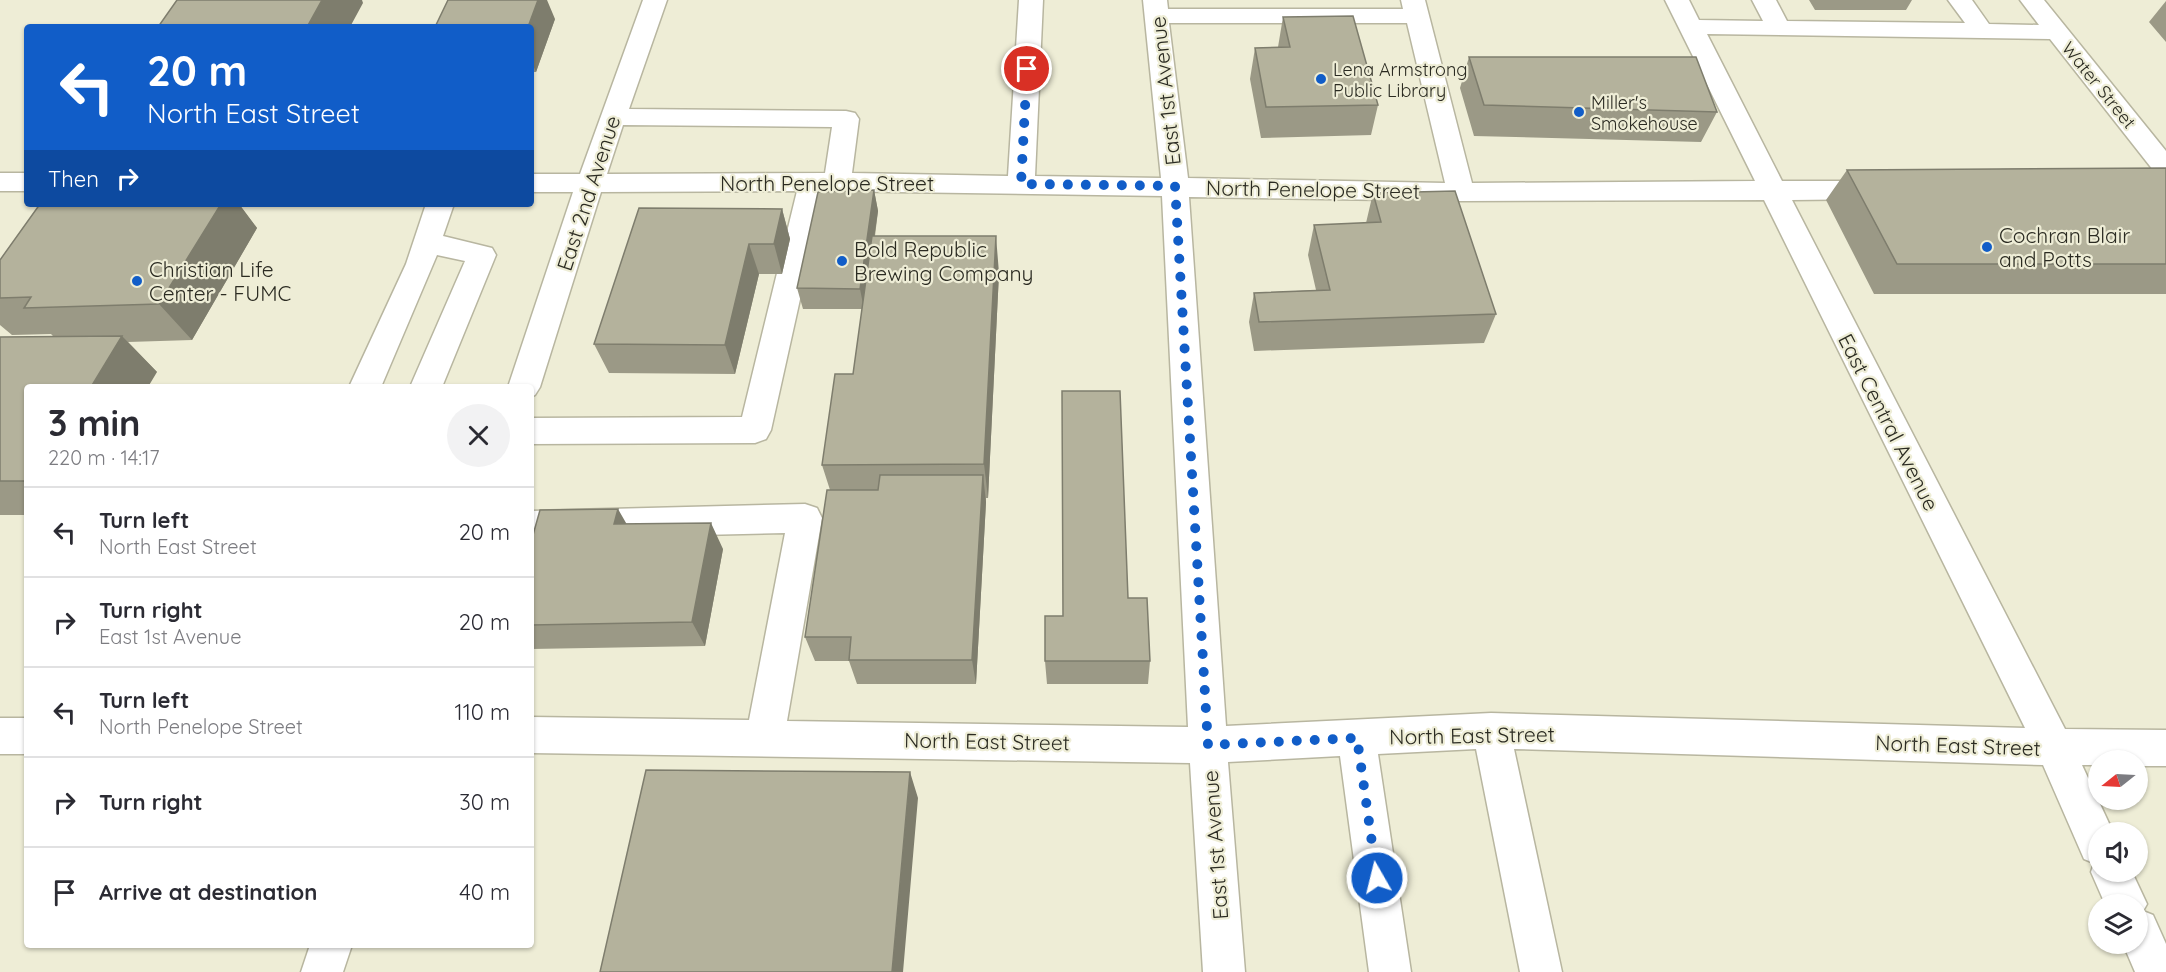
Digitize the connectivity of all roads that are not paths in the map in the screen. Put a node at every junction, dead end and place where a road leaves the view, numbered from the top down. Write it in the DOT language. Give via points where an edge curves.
graph roads {
  1 [pos="655,0"];
  2 [pos="1031,0"];
  3 [pos="1764,0"];
  4 [pos="1960,0"];
  5 [pos="2032,0"];
  6 [pos="1156,8"];
  7 [pos="1415,8"];
  8 [pos="1683,14"];
  9 [pos="1779,28"];
  10 [pos="1982,31"];
  11 [pos="2057,32"];
  12 [pos="613,117"];
  13 [pos="0,182"];
  14 [pos="24,182"];
  15 [pos="825,182"];
  16 [pos="534,183"];
  17 [pos="590,183"];
  18 [pos="2162,183"];
  19 [pos="1021,184"];
  20 [pos="1175,186"];
  21 [pos="1772,189"];
  22 [pos="1903,190"];
  23 [pos="1461,192"];
  24 [pos="439,207"];
  25 [pos="426,242"];
  26 [pos="366,384"];
  27 [pos="427,384"];
  28 [pos="525,384"];
  29 [pos="534,431"];
  30 [pos="534,525"];
  31 [pos="1491,731"];
  32 [pos="534,735"];
  33 [pos="0,736"];
  34 [pos="24,736"];
  35 [pos="765,737"];
  36 [pos="1357,738"];
  37 [pos="1208,745"];
  38 [pos="2054,747"];
  39 [pos="2166,748"];
  40 [pos="2088,823"];
  41 [pos="330,948"];
  42 [pos="2148,952"];
  43 [pos="322,972"];
  44 [pos="1224,972"];
  45 [pos="1390,972"];
  46 [pos="1541,972"];
  47 [pos="2157,972"];
  1 -- 12 [label="street, East 2nd Avenue"];
  2 -- 19 [label="street"];
  3 -- 9 [label="street"];
  4 -- 10 [label="street"];
  5 -- 11 [label="street, Water Street"];
  6 -- 7 [label="street"];
  6 -- 20 [label="street, East 1st Avenue"];
  7 -- 23 [label="street"];
  8 -- 9 [label="street"];
  8 -- 21 [label="street, East Central Avenue"];
  9 -- 10 [label="street"];
  10 -- 11 [label="street"];
  11 -- 18 [label="street, Water Street"];
  12 -- 15 [label="street" via="846,119"];
  12 -- 17 [label="street, East 2nd Avenue"];
  13 -- 14 [label="street"];
  15 -- 17 [label="street, North Penelope Street"];
  15 -- 19 [label="street, North Penelope Street"];
  15 -- 29 [label="street" via="755,430"];
  16 -- 17 [label="street, North Penelope Street"];
  17 -- 28 [label="street, East 2nd Avenue"];
  19 -- 20 [label="street, North Penelope Street"];
  20 -- 23 [label="street, North Penelope Street"];
  20 -- 37 [label="street, East 1st Avenue"];
  21 -- 22 [label="street, North Penelope Street"];
  21 -- 23 [label="street, North Penelope Street"];
  21 -- 38 [label="street, East Central Avenue"];
  24 -- 25 [label="street"];
  25 -- 26 [label="street"];
  25 -- 27 [label="street" via="482,255"];
  30 -- 35 [label="street" via="805,518"];
  31 -- 36 [label="street, North East Street"];
  31 -- 38 [label="street, North East Street"];
  31 -- 46 [label="street"];
  32 -- 35 [label="street, North East Street"];
  33 -- 34 [label="street"];
  35 -- 37 [label="street, North East Street"];
  36 -- 37 [label="street, North East Street"];
  36 -- 45 [label="street"];
  37 -- 44 [label="street, East 1st Avenue"];
  38 -- 39 [label="street, North East Street"];
  38 -- 40 [label="street, East Central Avenue"];
  41 -- 43 [label="street"];
  42 -- 47 [label="street"];
}
